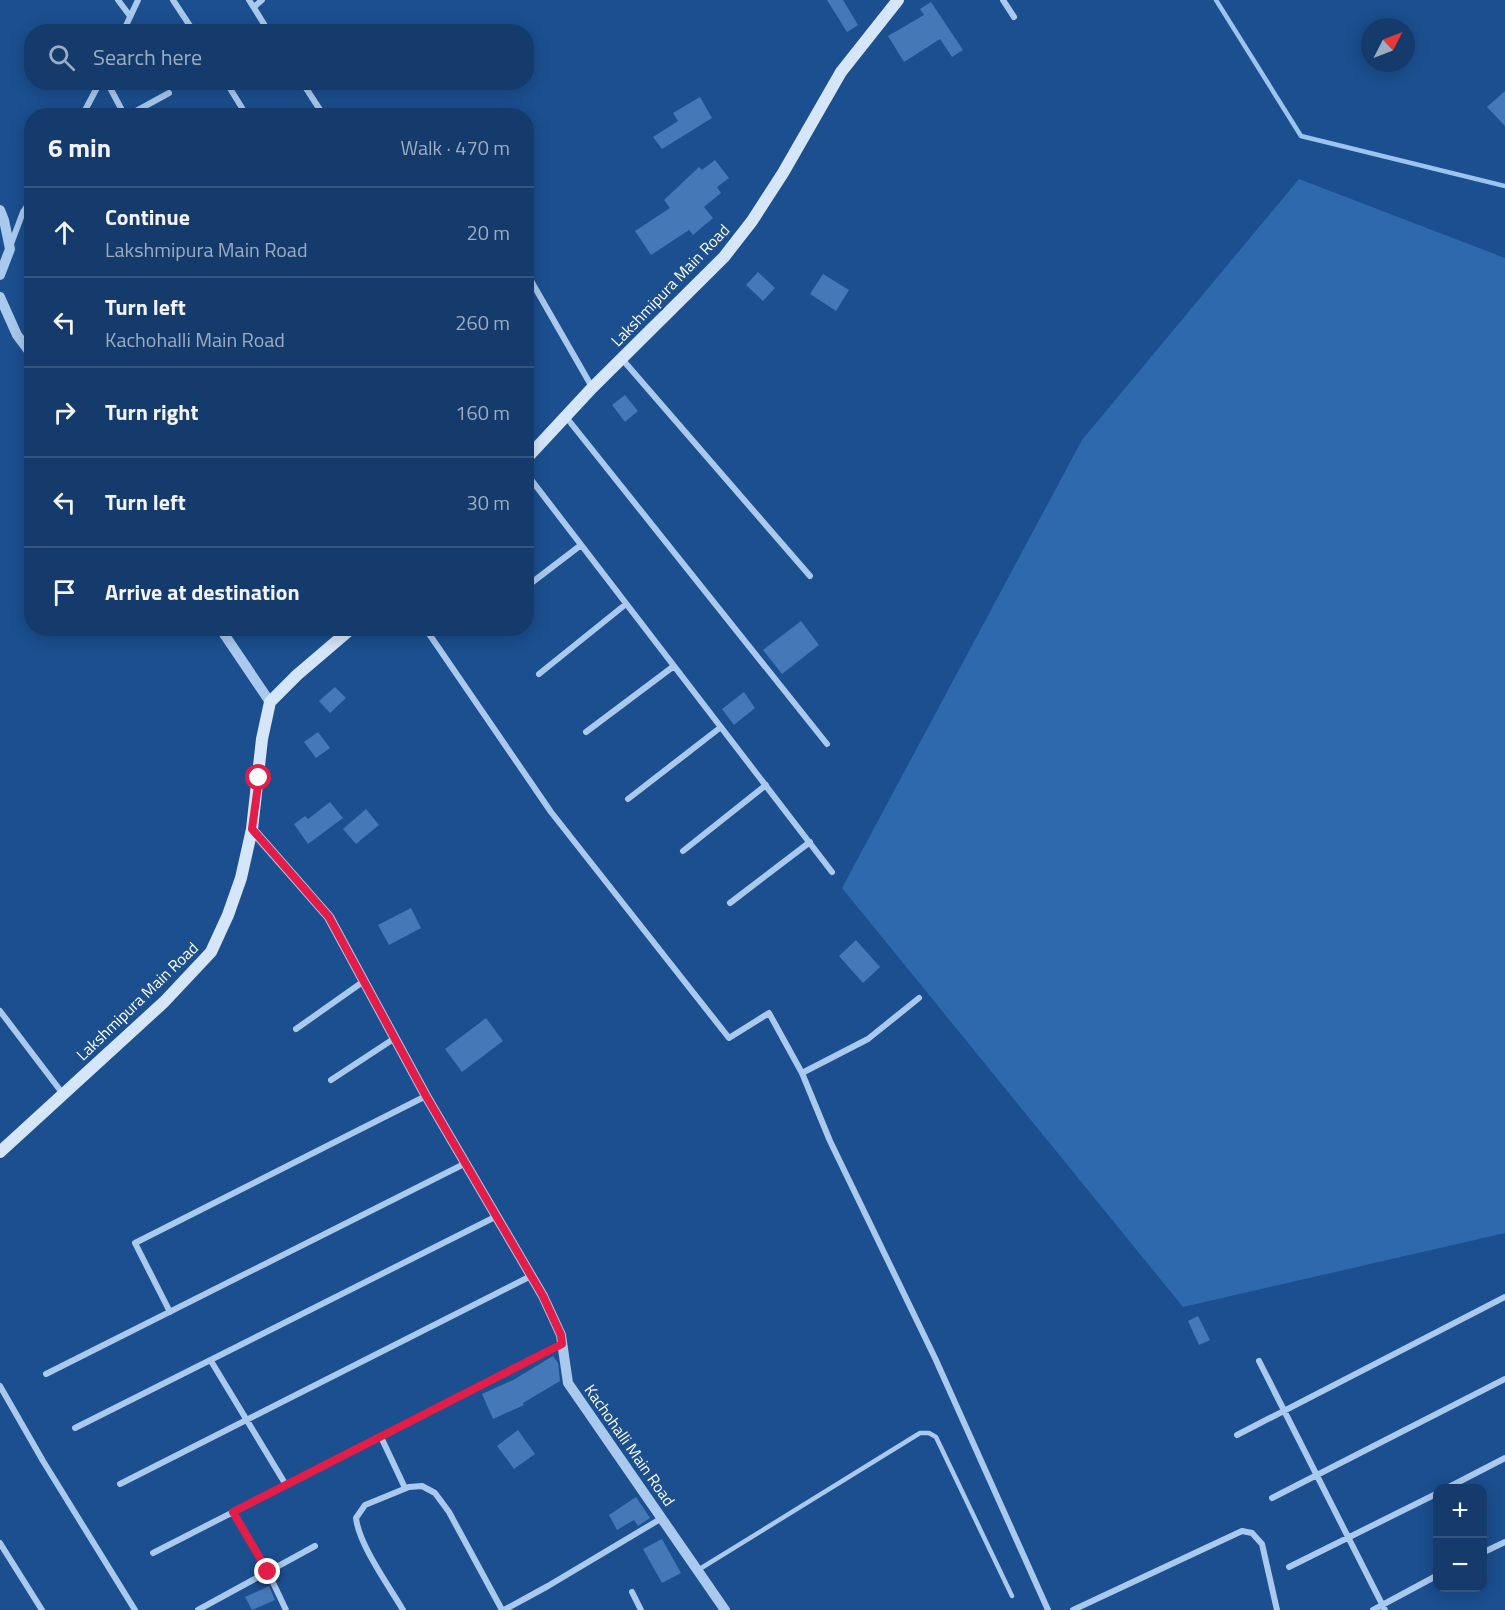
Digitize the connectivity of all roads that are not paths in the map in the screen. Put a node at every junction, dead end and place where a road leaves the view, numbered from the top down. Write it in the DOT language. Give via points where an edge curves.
graph roads {
  1 [pos="118,0"];
  2 [pos="138,0"];
  3 [pos="173,0"];
  4 [pos="249,0"];
  5 [pos="262,0"];
  6 [pos="898,0"];
  7 [pos="1003,0"];
  8 [pos="254,7"];
  9 [pos="130,16"];
  10 [pos="1014,16"];
  11 [pos="126,24"];
  12 [pos="189,24"];
  13 [pos="264,24"];
  14 [pos="95,90"];
  15 [pos="111,90"];
  16 [pos="231,90"];
  17 [pos="307,90"];
  18 [pos="169,93"];
  19 [pos="86,108"];
  20 [pos="122,108"];
  21 [pos="141,108"];
  22 [pos="242,108"];
  23 [pos="319,108"];
  24 [pos="0,210"];
  25 [pos="24,211"];
  26 [pos="10,249"];
  27 [pos="0,275"];
  28 [pos="534,286"];
  29 [pos="0,297"];
  30 [pos="24,344"];
  31 [pos="622,359"];
  32 [pos="592,388"];
  33 [pos="566,417"];
  34 [pos="534,451"];
  35 [pos="534,483"];
  36 [pos="581,545"];
  37 [pos="810,576"];
  38 [pos="534,581"];
  39 [pos="626,604"];
  40 [pos="225,636"];
  41 [pos="343,636"];
  42 [pos="430,636"];
  43 [pos="675,666"];
  44 [pos="539,674"];
  45 [pos="270,702"];
  46 [pos="721,727"];
  47 [pos="586,732"];
  48 [pos="827,744"];
  49 [pos="766,786"];
  50 [pos="628,799"];
  51 [pos="252,829"];
  52 [pos="810,842"];
  53 [pos="683,851"];
  54 [pos="832,872"];
  55 [pos="730,903"];
  56 [pos="365,981"];
  57 [pos="919,998"];
  58 [pos="0,1011"];
  59 [pos="296,1029"];
  60 [pos="395,1038"];
  61 [pos="802,1073"];
  62 [pos="331,1080"];
  63 [pos="63,1094"];
  64 [pos="426,1096"];
  65 [pos="0,1152"];
  66 [pos="466,1163"];
  67 [pos="497,1216"];
  68 [pos="531,1276"];
  69 [pos="1505,1297"];
  70 [pos="170,1312"];
  71 [pos="562,1344"];
  72 [pos="1259,1360"];
  73 [pos="211,1361"];
  74 [pos="46,1374"];
  75 [pos="1505,1380"];
  76 [pos="0,1386"];
  77 [pos="1284,1410"];
  78 [pos="248,1420"];
  79 [pos="75,1428"];
  80 [pos="1237,1435"];
  81 [pos="381,1437"];
  82 [pos="1505,1458"];
  83 [pos="1317,1475"];
  84 [pos="120,1484"];
  85 [pos="1455,1484"];
  86 [pos="286,1485"];
  87 [pos="405,1488"];
  88 [pos="1433,1495"];
  89 [pos="1272,1498"];
  90 [pos="233,1512"];
  91 [pos="662,1518"];
  92 [pos="1348,1538"];
  93 [pos="1505,1542"];
  94 [pos="0,1543"];
  95 [pos="315,1546"];
  96 [pos="1487,1551"];
  97 [pos="153,1553"];
  98 [pos="1289,1567"];
  99 [pos="698,1570"];
  100 [pos="268,1572"];
  101 [pos="1433,1577"];
  102 [pos="632,1592"];
  103 [pos="1012,1596"];
  104 [pos="1384,1608"];
  105 [pos="42,1610"];
  106 [pos="135,1610"];
  107 [pos="198,1610"];
  108 [pos="286,1610"];
  109 [pos="403,1610"];
  110 [pos="503,1610"];
  111 [pos="641,1610"];
  112 [pos="725,1610"];
  113 [pos="1048,1610"];
  114 [pos="1073,1610"];
  115 [pos="1277,1610"];
  116 [pos="1374,1610"];
  1 -- 9 [label="street"];
  2 -- 9 [label="street"];
  3 -- 12 [label="street"];
  4 -- 8 [label="street"];
  5 -- 8 [label="street"];
  6 -- 31 [label="main road, Lakshmipura Main Road" via="841,72 752,222 724,257"];
  7 -- 10 [label="street"];
  8 -- 13 [label="street"];
  9 -- 11 [label="street"];
  14 -- 19 [label="street"];
  15 -- 20 [label="street"];
  16 -- 22 [label="street"];
  17 -- 23 [label="street"];
  18 -- 21 [label="street"];
  24 -- 26 [label="street"];
  25 -- 26 [label="street"];
  26 -- 27 [label="street"];
  28 -- 32 [label="street"];
  29 -- 30 [label="street"];
  31 -- 32 [label="main road, Lakshmipura Main Road"];
  31 -- 37 [label="street"];
  32 -- 33 [label="main road, Lakshmipura Main Road"];
  33 -- 34 [label="main road, Lakshmipura Main Road"];
  33 -- 48 [label="street"];
  35 -- 36 [label="street"];
  36 -- 38 [label="street"];
  36 -- 39 [label="street"];
  39 -- 43 [label="street"];
  39 -- 44 [label="street"];
  40 -- 45 [label="street"];
  41 -- 45 [label="main road"];
  42 -- 61 [label="street" via="550,812 729,1038 769,1013"];
  43 -- 46 [label="street"];
  43 -- 47 [label="street"];
  45 -- 51 [label="main road, Lakshmipura Main Road"];
  46 -- 49 [label="street"];
  46 -- 50 [label="street"];
  49 -- 52 [label="street"];
  49 -- 53 [label="street"];
  51 -- 56 [label="street, Kachohalli Main Road" via="329,917"];
  51 -- 63 [label="main road, Lakshmipura Main Road" via="238,887 211,952 164,1002"];
  52 -- 54 [label="street"];
  52 -- 55 [label="street"];
  56 -- 59 [label="street"];
  56 -- 60 [label="street, Kachohalli Main Road"];
  57 -- 61 [label="street" via="868,1039"];
  58 -- 63 [label="street"];
  60 -- 62 [label="street"];
  60 -- 64 [label="street, Kachohalli Main Road"];
  61 -- 113 [label="street"];
  63 -- 65 [label="main road, Lakshmipura Main Road"];
  64 -- 66 [label="street, Kachohalli Main Road"];
  64 -- 70 [label="street" via="135,1243"];
  66 -- 67 [label="street, Kachohalli Main Road"];
  66 -- 70 [label="street"];
  67 -- 68 [label="street, Kachohalli Main Road"];
  67 -- 73 [label="street"];
  68 -- 71 [label="street, Kachohalli Main Road"];
  68 -- 78 [label="street"];
  69 -- 77 [label="street"];
  70 -- 74 [label="street"];
  71 -- 81 [label="street"];
  71 -- 91 [label="street, Kachohalli Main Road" via="568,1383"];
  72 -- 77 [label="street"];
  73 -- 78 [label="street"];
  73 -- 79 [label="street"];
  75 -- 83 [label="street"];
  76 -- 106 [label="street"];
  77 -- 80 [label="street"];
  77 -- 83 [label="street"];
  78 -- 84 [label="street"];
  78 -- 86 [label="street"];
  81 -- 86 [label="street"];
  81 -- 87 [label="street"];
  82 -- 85 [label="street"];
  83 -- 89 [label="street"];
  83 -- 92 [label="street"];
  86 -- 90 [label="street"];
  87 -- 109 [label="street" via="365,1505 356,1518 366,1547"];
  87 -- 110 [label="street" via="422,1486 435,1492"];
  88 -- 92 [label="street"];
  90 -- 97 [label="street"];
  90 -- 100 [label="street"];
  91 -- 99 [label="street, Kachohalli Main Road"];
  91 -- 110 [label="street"];
  92 -- 98 [label="street"];
  92 -- 104 [label="street"];
  93 -- 96 [label="street"];
  94 -- 105 [label="street"];
  95 -- 100 [label="street"];
  99 -- 103 [label="lane" via="920,1433 929,1433 936,1437"];
  99 -- 112 [label="street, Kachohalli Main Road"];
  100 -- 107 [label="street"];
  100 -- 108 [label="street"];
  101 -- 104 [label="street"];
  102 -- 111 [label="street"];
  104 -- 116 [label="street"];
  114 -- 115 [label="street" via="1242,1531 1252,1533 1262,1544"];
}
